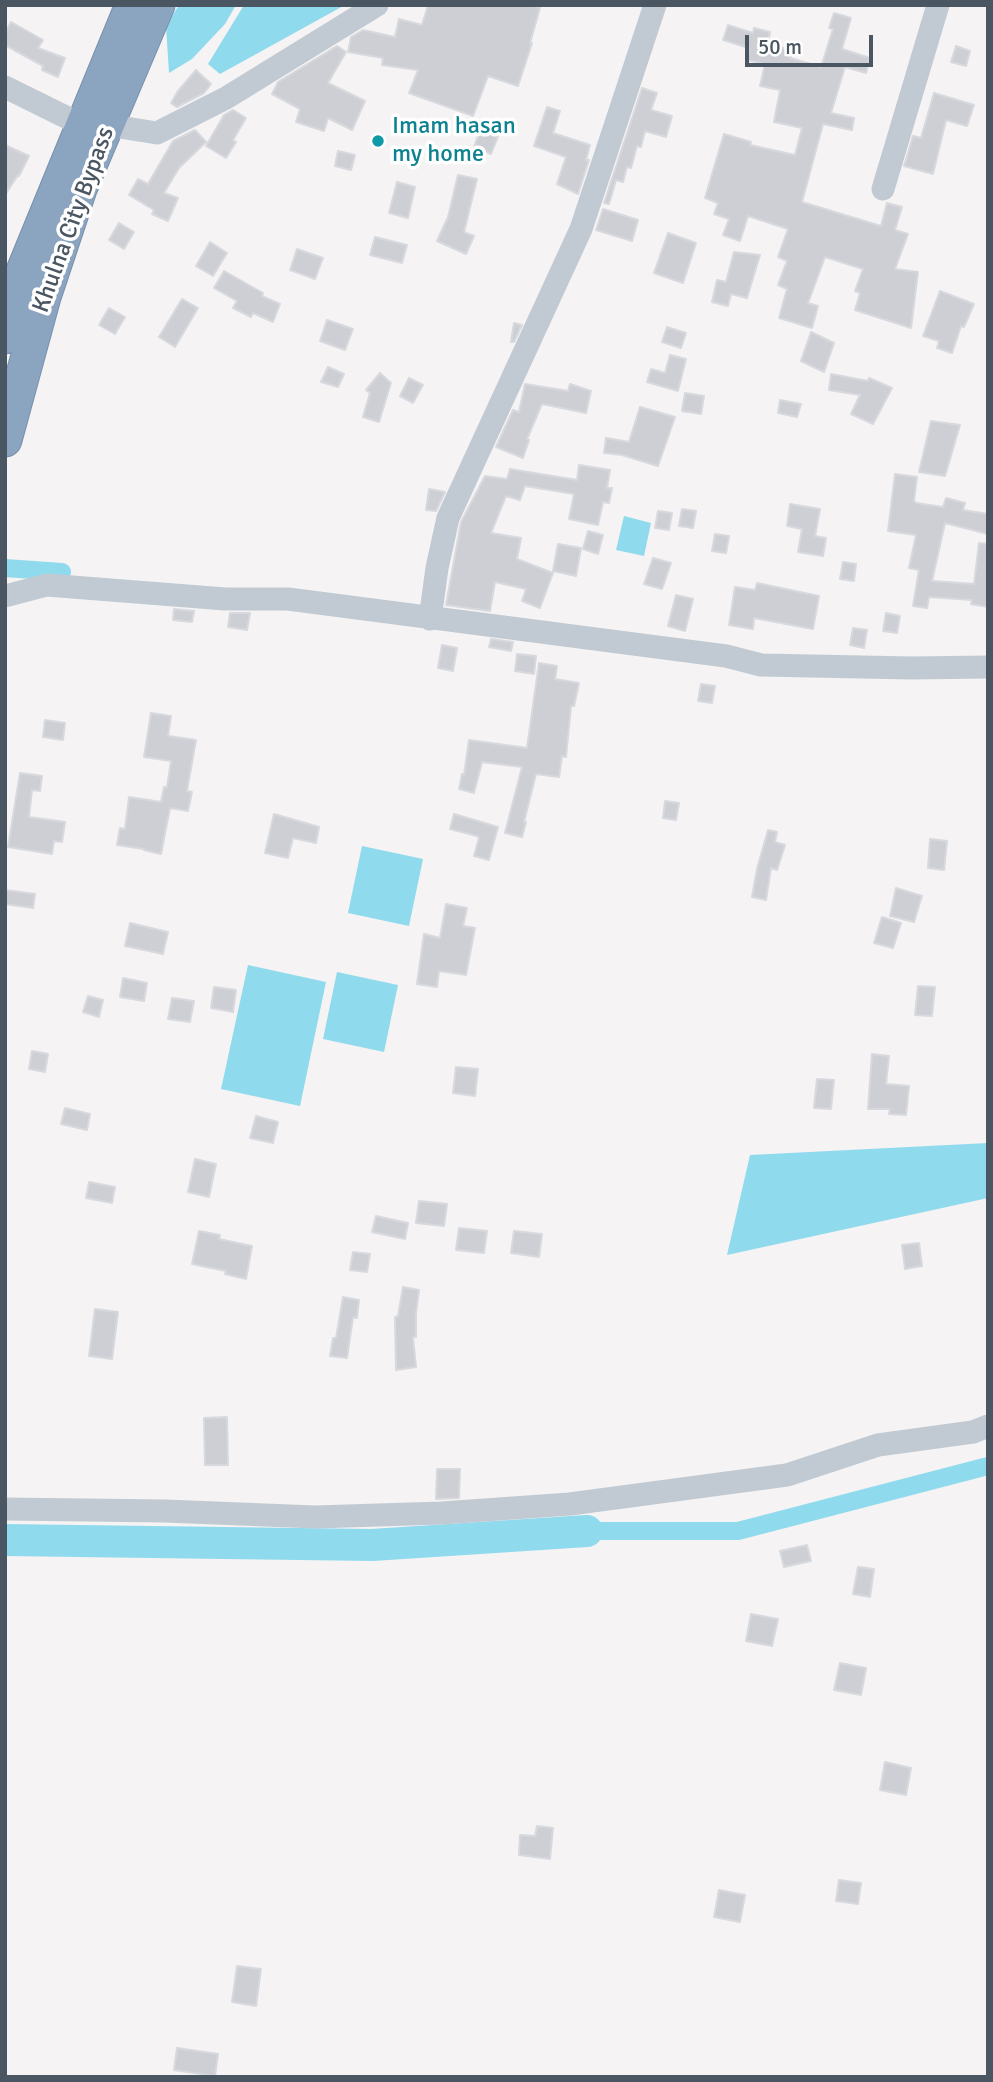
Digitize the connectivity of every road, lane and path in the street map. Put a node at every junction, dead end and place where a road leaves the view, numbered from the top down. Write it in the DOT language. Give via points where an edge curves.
graph roads {
  1 [pos="132,5"];
  2 [pos="158,5"];
  3 [pos="377,5"];
  4 [pos="655,5"];
  5 [pos="938,5"];
  6 [pos="5,87"];
  7 [pos="95,125"];
  8 [pos="883,189"];
  9 [pos="5,337"];
  10 [pos="5,440"];
  11 [pos="5,596"];
  12 [pos="430,619"];
  13 [pos="988,667"];
  14 [pos="988,1426"];
  15 [pos="5,1509"];
  1 -- 7 [label="highway, Khulna City Bypass"];
  2 -- 7 [label="highway, Khulna City Bypass"];
  3 -- 7 [label="street" via="226,98 157,133"];
  4 -- 12 [label="street" via="581,229 448,518"];
  5 -- 8 [label="street"];
  6 -- 7 [label="street"];
  7 -- 9 [label="highway, Khulna City Bypass" via="23,271"];
  7 -- 10 [label="highway, Khulna City Bypass"];
  11 -- 12 [label="street" via="47,585 225,599 288,599"];
  12 -- 13 [label="street" via="726,656 761,665"];
  14 -- 15 [label="street" via="878,1445 787,1475 570,1504 315,1517"];
}
